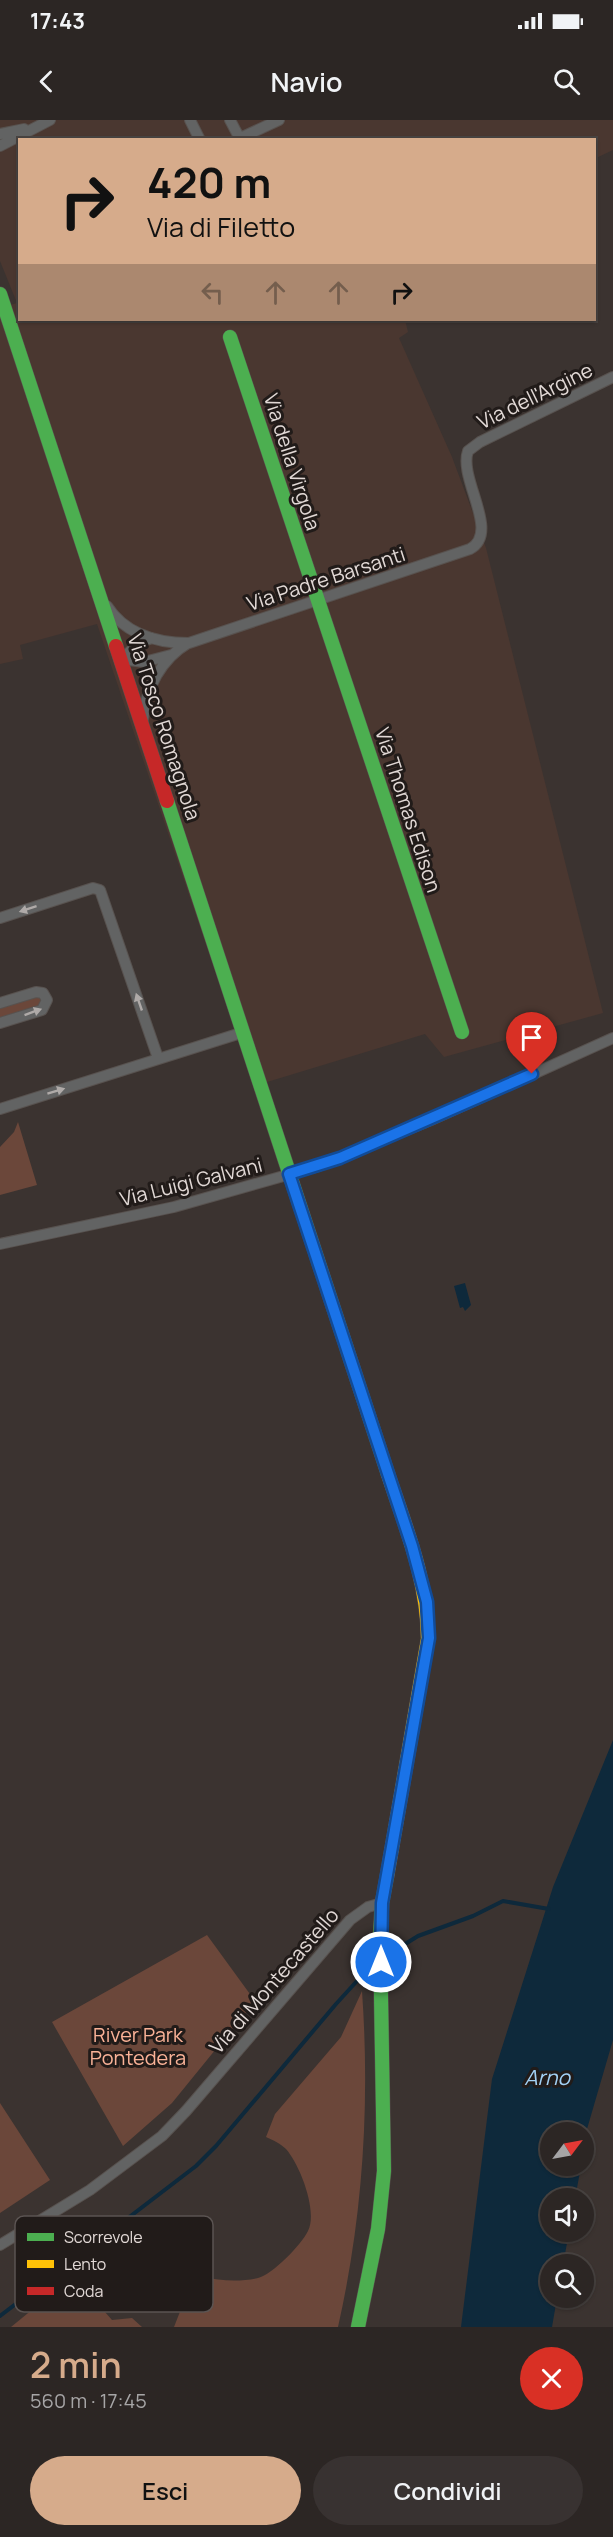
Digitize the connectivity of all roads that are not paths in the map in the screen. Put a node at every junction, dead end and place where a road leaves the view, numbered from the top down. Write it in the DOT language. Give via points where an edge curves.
graph roads {
  1 [pos="50,120"];
  2 [pos="190,120"];
  3 [pos="230,120"];
  4 [pos="279,120"];
  5 [pos="36,127"];
  6 [pos="0,134"];
  7 [pos="199,138"];
  8 [pos="238,138"];
  9 [pos="240,138"];
  10 [pos="0,146"];
  11 [pos="0,294"];
  12 [pos="230,337"];
  13 [pos="613,377"];
  14 [pos="474,547"];
  15 [pos="101,596"];
  16 [pos="317,600"];
  17 [pos="152,638"];
  18 [pos="189,643"];
  19 [pos="171,655"];
  20 [pos="122,659"];
  21 [pos="143,724"];
  22 [pos="0,918"];
  23 [pos="0,1003"];
  24 [pos="0,1023"];
  25 [pos="244,1032"];
  26 [pos="462,1032"];
  27 [pos="613,1038"];
  28 [pos="158,1058"];
  29 [pos="0,1109"];
  30 [pos="289,1174"];
  31 [pos="0,1244"];
  32 [pos="382,1903"];
  33 [pos="47,2216"];
  34 [pos="15,2236"];
  35 [pos="0,2245"];
  36 [pos="358,2327"];
  1 -- 5 [label="street"];
  2 -- 7 [label="street"];
  3 -- 8 [label="street"];
  4 -- 9 [label="street"];
  5 -- 6 [label="street"];
  5 -- 10 [label="street"];
  11 -- 15 [label="main road, Via Tosco Romagnola"];
  12 -- 16 [label="main road, Via della Virgola"];
  13 -- 14 [label="street, Via dell'Argine" via="468,451 465,466 482,529"];
  14 -- 16 [label="street, Via Padre Barsanti"];
  15 -- 17 [label="street, Via Padre Barsanti" via="122,624"];
  15 -- 20 [label="main road, Via Tosco Romagnola"];
  16 -- 18 [label="street, Via Padre Barsanti"];
  16 -- 26 [label="main road, Via Thomas Edison"];
  17 -- 18 [label="street, Via Padre Barsanti"];
  17 -- 20 [label="street" via="140,642"];
  18 -- 19 [label="street, Via Padre Barsanti"];
  19 -- 20 [label="street, Via Padre Barsanti" via="150,662"];
  19 -- 21 [label="street, Via Padre Barsanti" via="154,679"];
  20 -- 21 [label="main road, Via Tosco Romagnola"];
  21 -- 25 [label="main road, Via Tosco Romagnola"];
  28 -- 22 [label="street, one-way" via="98,889"];
  24 -- 23 [label="street, one-way" via="42,1010 46,999 43,993 36,992"];
  25 -- 28 [label="street"];
  25 -- 30 [label="main road, Via Tosco Romagnola"];
  27 -- 30 [label="street, Via Luigi Galvani" via="340,1158"];
  29 -- 28 [label="street, one-way"];
  30 -- 31 [label="street, Via Luigi Galvani" via="190,1203"];
  30 -- 32 [label="main road, Via Tosco Romagnola" via="427,1602 428,1653"];
  32 -- 33 [label="street, Via di Montecastello" via="368,1907 350,1920 155,2142"];
  32 -- 36 [label="main road, Via Tosco Romagnola" via="384,2171 378,2229"];
  34 -- 35 [label="street, Via di Montecastello"];
}
